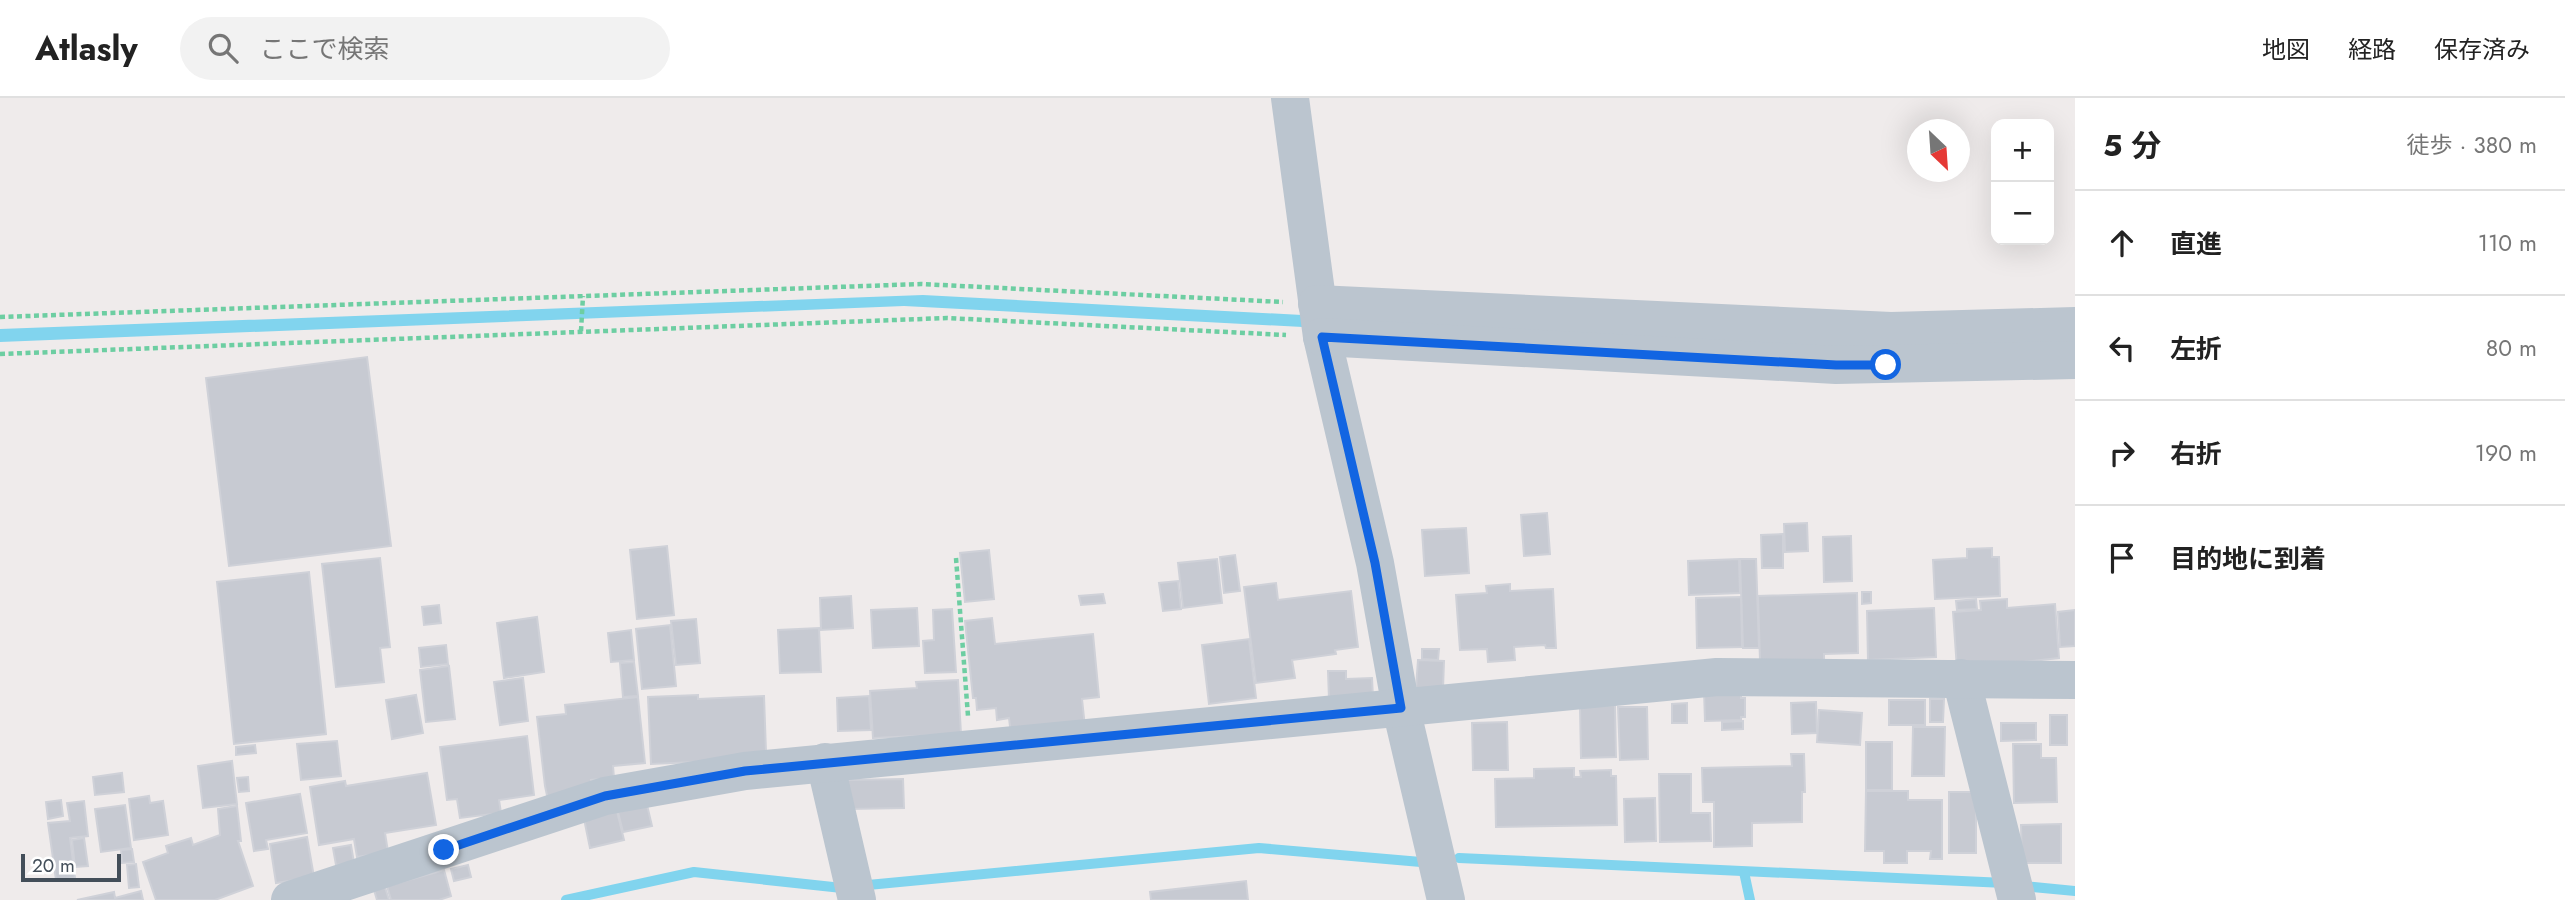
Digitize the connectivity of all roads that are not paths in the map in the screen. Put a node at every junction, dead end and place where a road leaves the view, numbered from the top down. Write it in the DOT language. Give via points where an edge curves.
graph roads {
  1 [pos="1290,98"];
  2 [pos="1319,320"];
  3 [pos="2075,326"];
  4 [pos="1889,348"];
  5 [pos="2075,360"];
  6 [pos="1961,678"];
  7 [pos="2075,680"];
  8 [pos="1401,708"];
  9 [pos="825,762"];
  10 [pos="2014,888"];
  11 [pos="290,900"];
  12 [pos="857,900"];
  13 [pos="1446,900"];
  1 -- 2 [label="street"];
  2 -- 4 [label="street" via="1836,365"];
  2 -- 8 [label="street" via="1375,563"];
  3 -- 4 [label="street"];
  4 -- 5 [label="street"];
  6 -- 7 [label="street"];
  6 -- 8 [label="street" via="1717,677"];
  6 -- 10 [label="street"];
  8 -- 9 [label="street"];
  8 -- 13 [label="street"];
  9 -- 11 [label="street" via="605,796"];
  9 -- 12 [label="street"];
}
